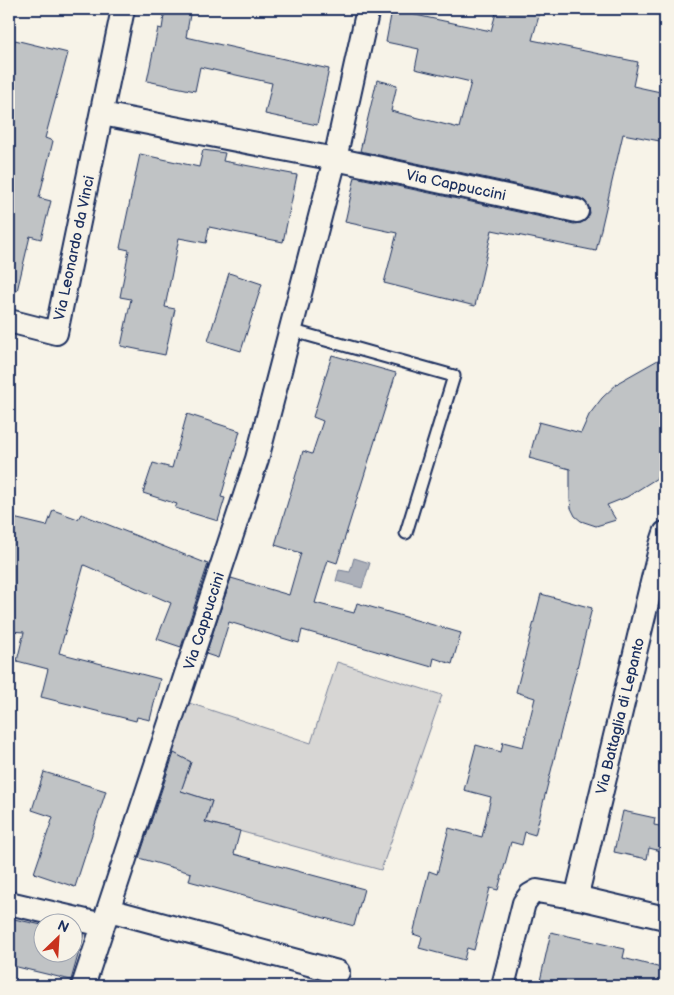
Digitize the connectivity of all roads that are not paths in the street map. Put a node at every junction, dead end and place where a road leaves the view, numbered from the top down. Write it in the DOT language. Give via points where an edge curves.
graph roads {
  1 [pos="123,9"];
  2 [pos="368,9"];
  3 [pos="102,114"];
  4 [pos="335,159"];
  5 [pos="577,211"];
  6 [pos="9,321"];
  7 [pos="290,330"];
  8 [pos="406,533"];
  9 [pos="665,533"];
  10 [pos="584,899"];
  11 [pos="9,903"];
  12 [pos="106,917"];
  13 [pos="665,918"];
  14 [pos="338,972"];
  15 [pos="83,986"];
  16 [pos="503,986"];
  1 -- 3 [label="street, Via Leonardo da Vinci"];
  2 -- 4 [label="street, Via Cappuccini"];
  3 -- 4 [label="street"];
  3 -- 6 [label="street, Via Leonardo da Vinci" via="56,333"];
  4 -- 5 [label="street, Via Cappuccini"];
  4 -- 7 [label="street, Via Cappuccini"];
  7 -- 8 [label="lane" via="454,376"];
  7 -- 12 [label="street, Via Cappuccini" via="257,459"];
  9 -- 10 [label="street, Via Battaglia di Lepanto" via="579,886"];
  10 -- 13 [label="street"];
  10 -- 16 [label="street" via="537,891 530,895 524,903"];
  11 -- 12 [label="street"];
  12 -- 14 [label="street"];
  12 -- 15 [label="street, Via Cappuccini"];
}
